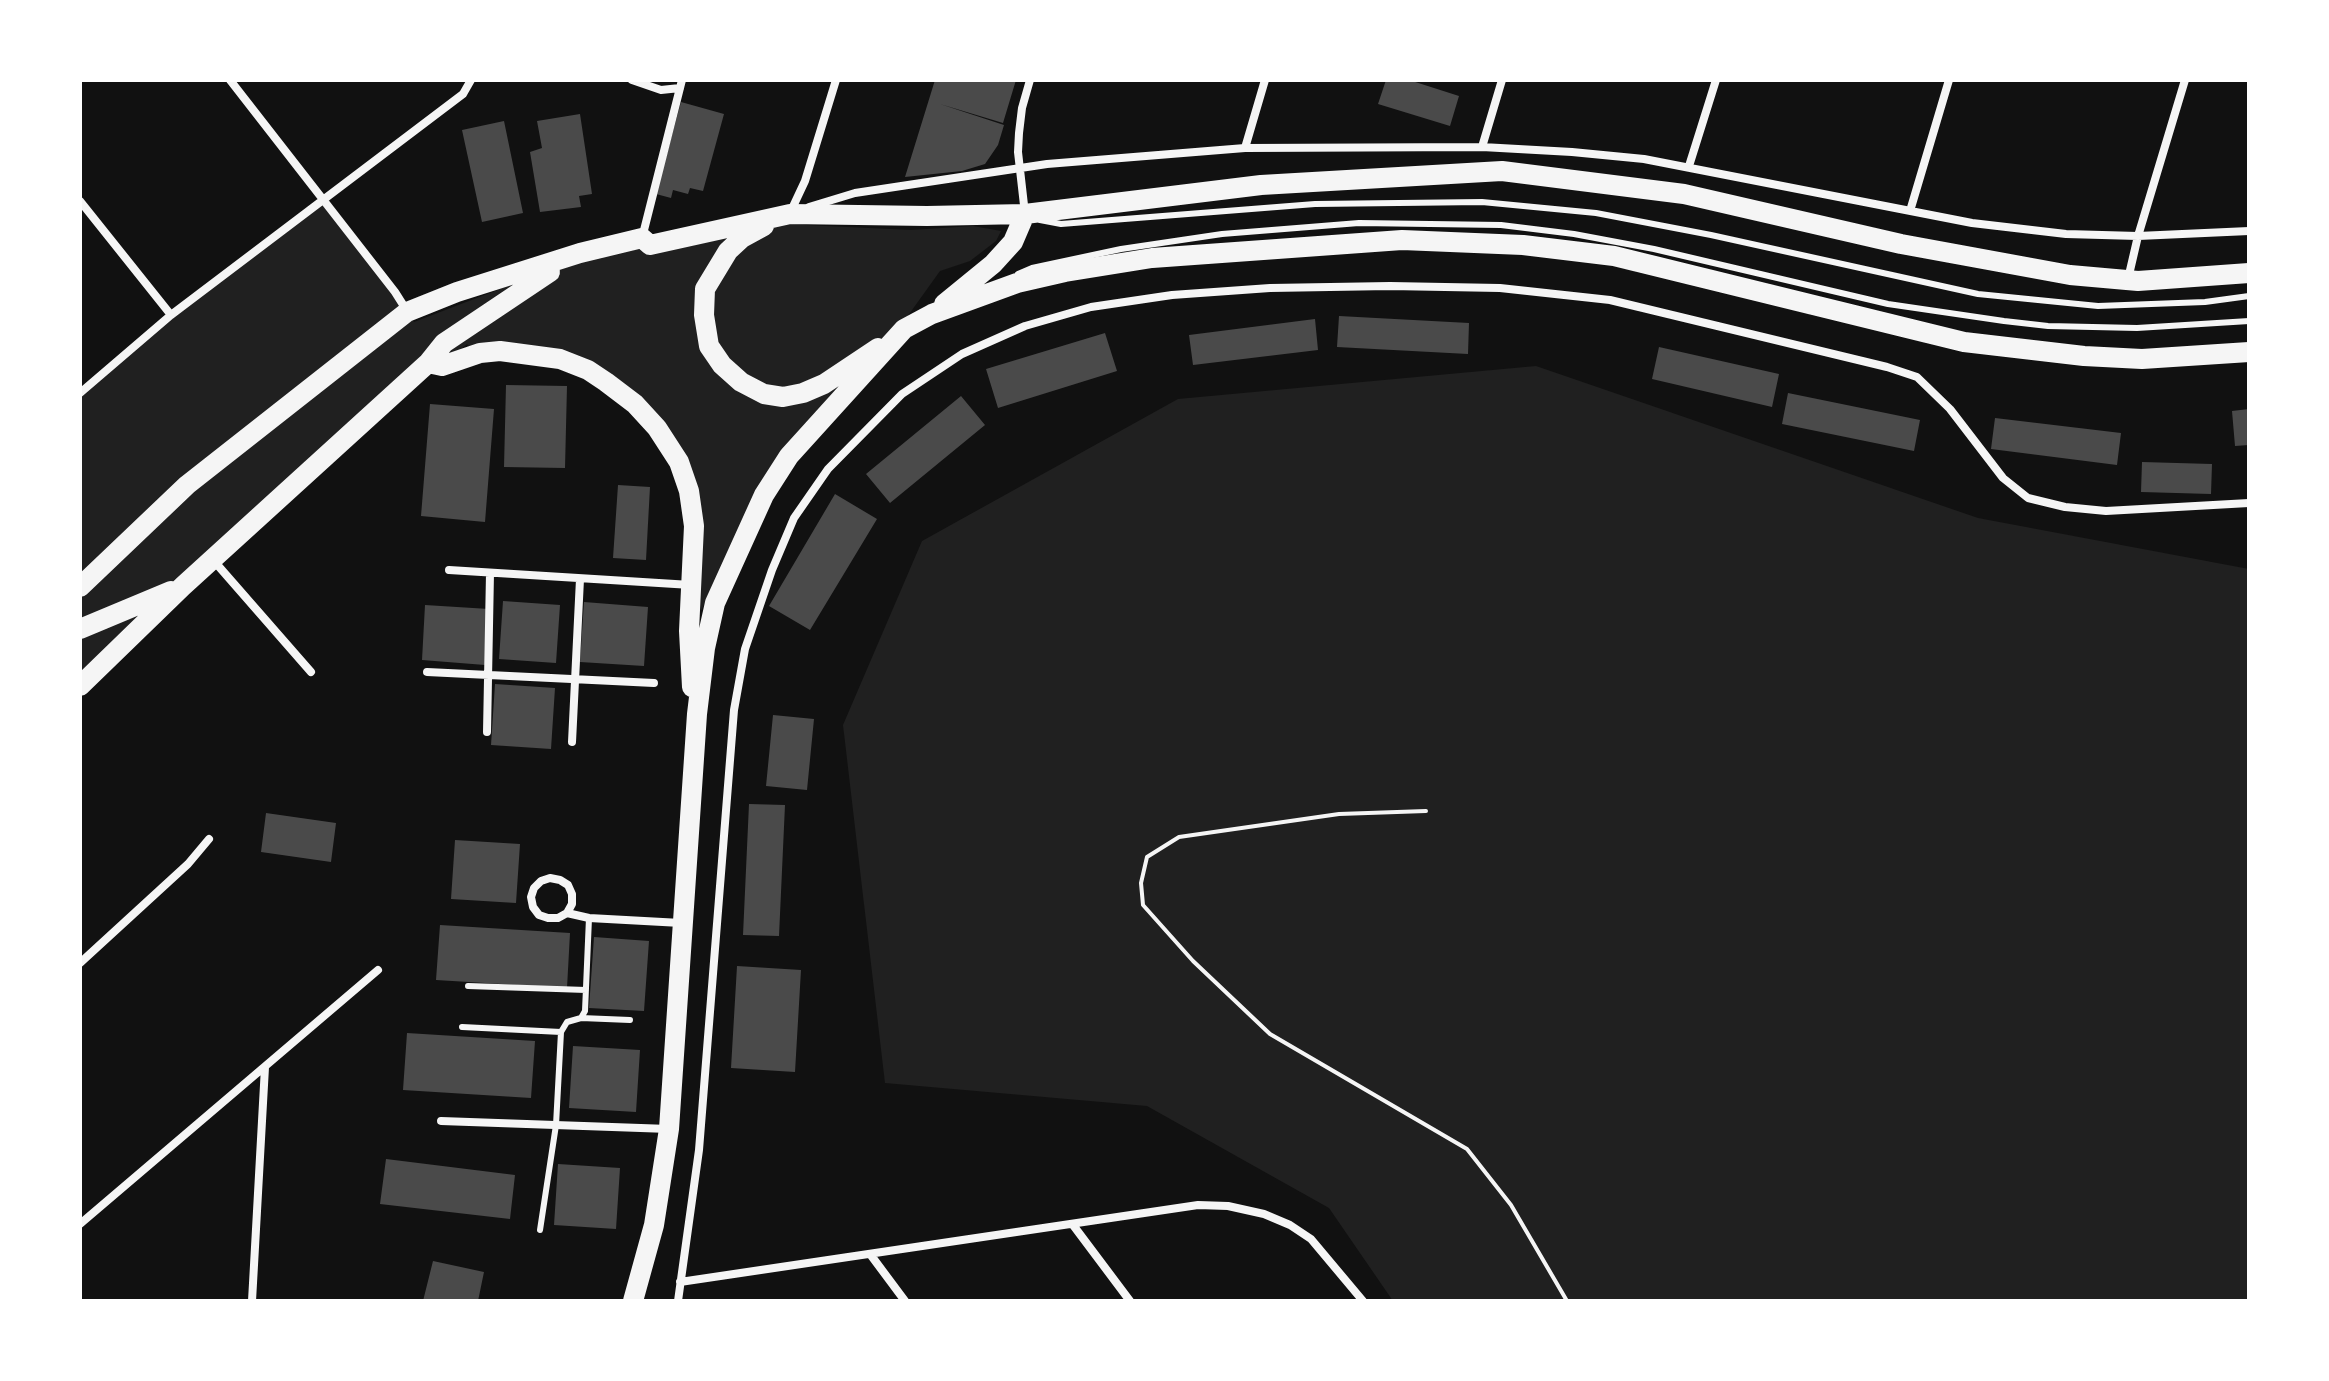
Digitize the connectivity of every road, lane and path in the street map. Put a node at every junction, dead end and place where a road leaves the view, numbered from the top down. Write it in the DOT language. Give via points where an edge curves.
graph roads {
  1 [pos="230,80"];
  2 [pos="471,80"];
  3 [pos="632,80"];
  4 [pos="836,80"];
  5 [pos="1030,80"];
  6 [pos="1265,80"];
  7 [pos="1502,80"];
  8 [pos="1716,80"];
  9 [pos="1949,80"];
  10 [pos="2185,80"];
  11 [pos="681,84"];
  12 [pos="1482,147"];
  13 [pos="1245,148"];
  14 [pos="1689,166"];
  15 [pos="1021,169"];
  16 [pos="323,198"];
  17 [pos="80,201"];
  18 [pos="1910,211"];
  19 [pos="790,214"];
  20 [pos="1025,214"];
  21 [pos="2249,231"];
  22 [pos="2138,236"];
  23 [pos="642,238"];
  24 [pos="580,253"];
  25 [pos="2249,273"];
  26 [pos="2128,280"];
  27 [pos="2249,296"];
  28 [pos="407,312"];
  29 [pos="932,314"];
  30 [pos="171,315"];
  31 [pos="2249,321"];
  32 [pos="904,329"];
  33 [pos="2249,352"];
  34 [pos="428,363"];
  35 [pos="80,393"];
  36 [pos="2249,503"];
  37 [pos="213,560"];
  38 [pos="449,570"];
  39 [pos="490,573"];
  40 [pos="580,579"];
  41 [pos="691,585"];
  42 [pos="183,586"];
  43 [pos="80,587"];
  44 [pos="80,629"];
  45 [pos="311,672"];
  46 [pos="427,672"];
  47 [pos="489,676"];
  48 [pos="575,678"];
  49 [pos="654,683"];
  50 [pos="80,686"];
  51 [pos="697,714"];
  52 [pos="487,732"];
  53 [pos="572,742"];
  54 [pos="1426,811"];
  55 [pos="209,839"];
  56 [pos="567,913"];
  57 [pos="589,918"];
  58 [pos="684,923"];
  59 [pos="80,963"];
  60 [pos="378,970"];
  61 [pos="468,986"];
  62 [pos="586,990"];
  63 [pos="581,1018"];
  64 [pos="630,1020"];
  65 [pos="462,1027"];
  66 [pos="561,1032"];
  67 [pos="265,1067"];
  68 [pos="441,1121"];
  69 [pos="556,1125"];
  70 [pos="669,1129"];
  71 [pos="80,1224"];
  72 [pos="1073,1225"];
  73 [pos="540,1230"];
  74 [pos="870,1254"];
  75 [pos="680,1282"];
  76 [pos="252,1301"];
  77 [pos="633,1301"];
  78 [pos="678,1301"];
  79 [pos="905,1301"];
  80 [pos="1130,1301"];
  81 [pos="1363,1301"];
  82 [pos="1567,1301"];
  1 -- 16 [label="street"];
  2 -- 16 [label="street" via="463,94"];
  3 -- 11 [label="street" via="661,90"];
  4 -- 19 [label="street"];
  5 -- 15 [label="street" via="1019,133"];
  6 -- 13 [label="street"];
  7 -- 12 [label="street"];
  8 -- 14 [label="street"];
  9 -- 18 [label="street"];
  10 -- 22 [label="street"];
  11 -- 23 [label="street"];
  12 -- 13 [label="street"];
  12 -- 14 [label="street"];
  13 -- 15 [label="street"];
  14 -- 18 [label="street"];
  15 -- 19 [label="street" via="855,193"];
  15 -- 20 [label="street"];
  16 -- 28 [label="street"];
  16 -- 30 [label="street"];
  17 -- 30 [label="street"];
  18 -- 22 [label="street" via="2066,234"];
  19 -- 20 [label="main road"];
  19 -- 23 [label="main road" via="650,245"];
  19 -- 32 [label="main road" via="742,238 705,289 709,346 722,365 741,382 783,397 803,393 853,366"];
  20 -- 26 [label="main road" via="1261,185 1502,171 1684,194 1956,255"];
  20 -- 27 [label="lane" via="1061,224 1315,204 1482,202 1596,213 1978,294 2098,306"];
  20 -- 29 [label="main road" via="1013,242 993,264"];
  21 -- 22 [label="street"];
  22 -- 26 [label="street"];
  23 -- 24 [label="main road"];
  24 -- 28 [label="main road"];
  24 -- 34 [label="main road" via="444,343"];
  25 -- 26 [label="main road"];
  28 -- 43 [label="main road" via="187,485"];
  29 -- 31 [label="lane" via="1032,268 1121,249 1222,234 1433,223 1574,234 1888,304 2004,321 2137,328"];
  29 -- 32 [label="main road"];
  29 -- 33 [label="main road" via="1017,283 1152,258 1402,240 1523,245 1614,256 1964,342 2142,359"];
  30 -- 35 [label="street"];
  32 -- 51 [label="main road" via="789,456 764,495 715,603"];
  34 -- 37 [label="main road"];
  34 -- 41 [label="main road" via="442,366 500,351 546,355 588,370 635,404 679,462 689,491 694,526"];
  36 -- 75 [label="street" via="2106,511 2028,498 2003,478 1950,409 1917,377 1610,300 1500,288 1390,286 1172,295 1091,307 1025,326 962,354 902,394 828,469 794,518 745,649 734,710 699,1150"];
  37 -- 42 [label="main road"];
  37 -- 45 [label="street"];
  38 -- 39 [label="street"];
  39 -- 40 [label="street"];
  39 -- 47 [label="street"];
  40 -- 41 [label="street"];
  40 -- 48 [label="street"];
  41 -- 51 [label="main road" via="689,673"];
  42 -- 44 [label="main road"];
  42 -- 50 [label="main road"];
  46 -- 47 [label="street"];
  47 -- 48 [label="street"];
  47 -- 52 [label="street"];
  48 -- 49 [label="street"];
  48 -- 53 [label="street"];
  51 -- 58 [label="main road"];
  54 -- 82 [label="path" via="1339,814 1179,837 1147,857 1143,905 1270,1034 1467,1149 1511,1205"];
  55 -- 59 [label="street"];
  56 -- 56 [label="street" via="558,918 539,915 531,897 534,888 550,878 568,885 572,904"];
  56 -- 57 [label="street"];
  57 -- 58 [label="street"];
  57 -- 62 [label="lane"];
  58 -- 70 [label="main road"];
  60 -- 67 [label="street"];
  61 -- 62 [label="lane"];
  62 -- 63 [label="lane"];
  63 -- 64 [label="lane"];
  63 -- 66 [label="lane" via="567,1022"];
  65 -- 66 [label="lane"];
  66 -- 69 [label="lane"];
  67 -- 71 [label="street"];
  67 -- 76 [label="street"];
  68 -- 69 [label="street"];
  69 -- 70 [label="street"];
  69 -- 73 [label="lane"];
  70 -- 77 [label="main road" via="654,1225"];
  72 -- 74 [label="street"];
  72 -- 80 [label="street"];
  72 -- 81 [label="street" via="1198,1205 1264,1214 1311,1239"];
  74 -- 75 [label="street"];
  74 -- 79 [label="street"];
  75 -- 78 [label="street"];
}
